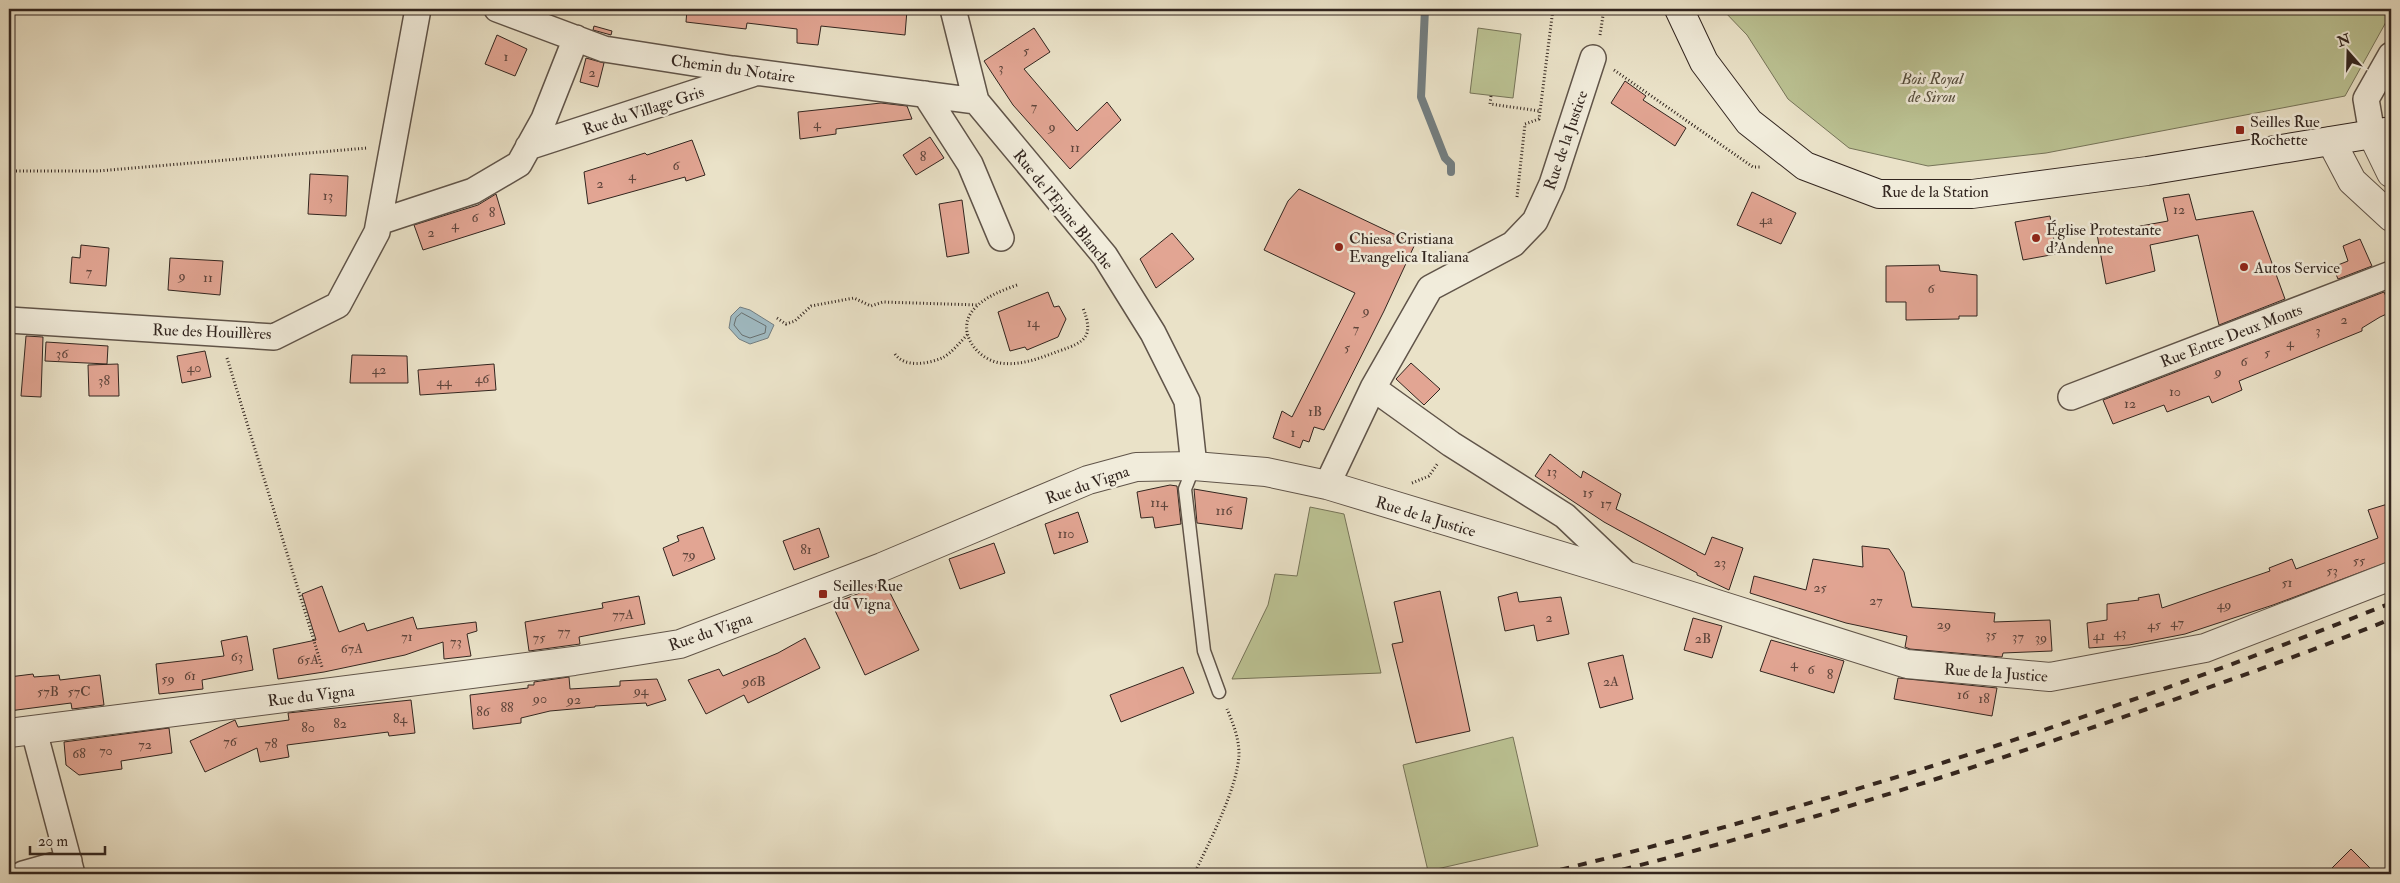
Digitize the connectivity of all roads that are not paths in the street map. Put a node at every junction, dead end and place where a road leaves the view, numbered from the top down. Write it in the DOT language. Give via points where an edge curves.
graph roads {
  1 [pos="418,9"];
  2 [pos="497,9"];
  3 [pos="953,9"];
  4 [pos="1679,9"];
  5 [pos="576,38"];
  6 [pos="2391,55"];
  7 [pos="1592,58"];
  8 [pos="757,72"];
  9 [pos="925,94"];
  10 [pos="976,102"];
  11 [pos="2382,132"];
  12 [pos="2331,141"];
  13 [pos="528,147"];
  14 [pos="2391,173"];
  15 [pos="2391,217"];
  16 [pos="379,222"];
  17 [pos="1001,238"];
  18 [pos="2391,274"];
  19 [pos="9,320"];
  20 [pos="1373,388"];
  21 [pos="2071,397"];
  22 [pos="1194,466"];
  23 [pos="1327,485"];
  24 [pos="1628,576"];
  25 [pos="2391,576"];
  26 [pos="1219,692"];
  27 [pos="21,732"];
  28 [pos="70,868"];
  29 [pos="23,874"];
  1 -- 16 [label="street, Rue des Houillères"];
  2 -- 5 [label="street, Chemin du Notaire"];
  3 -- 10 [label="street, Rue de l'Epine Blanche"];
  4 -- 12 [label="street, Rue de la Station" via="1704,62 1749,122 1805,166 1879,194 1972,194 2147,171"];
  5 -- 8 [label="street, Chemin du Notaire" via="604,49"];
  5 -- 13 [label="street" via="544,119"];
  6 -- 11 [label="street" via="2366,98"];
  7 -- 20 [label="street, Rue de la Justice" via="1552,184 1535,221 1513,244 1430,288"];
  8 -- 9 [label="street, Chemin du Notaire"];
  8 -- 13 [label="street, Rue du Village Gris"];
  9 -- 10 [label="street, Chemin du Notaire"];
  9 -- 17 [label="street" via="970,164"];
  10 -- 22 [label="street, Rue de l'Epine Blanche" via="1105,256 1153,333 1187,401"];
  11 -- 12 [label="street, Rue de la Station"];
  11 -- 14 [label="street"];
  12 -- 15 [label="street" via="2352,181"];
  13 -- 16 [label="street" via="519,164 474,191"];
  16 -- 19 [label="street, Rue des Houillères" via="377,232 338,305 274,337"];
  18 -- 21 [label="street, Rue Entre Deux Monts"];
  20 -- 23 [label="street, Rue de la Justice"];
  20 -- 24 [label="street, Rue de la Justice" via="1451,444 1565,516"];
  22 -- 23 [label="street, Rue du Vigna" via="1266,472"];
  22 -- 26 [label="lane" via="1186,489 1189,518 1204,651"];
  22 -- 27 [label="street, Rue du Vigna" via="1136,467 1088,480 882,567 680,644 574,661"];
  23 -- 24 [label="street, Rue de la Justice"];
  24 -- 25 [label="street, Rue de la Justice" via="1907,664 2050,677 2205,648"];
  27 -- 28 [label="street"];
  28 -- 29 [label="street"];
}
